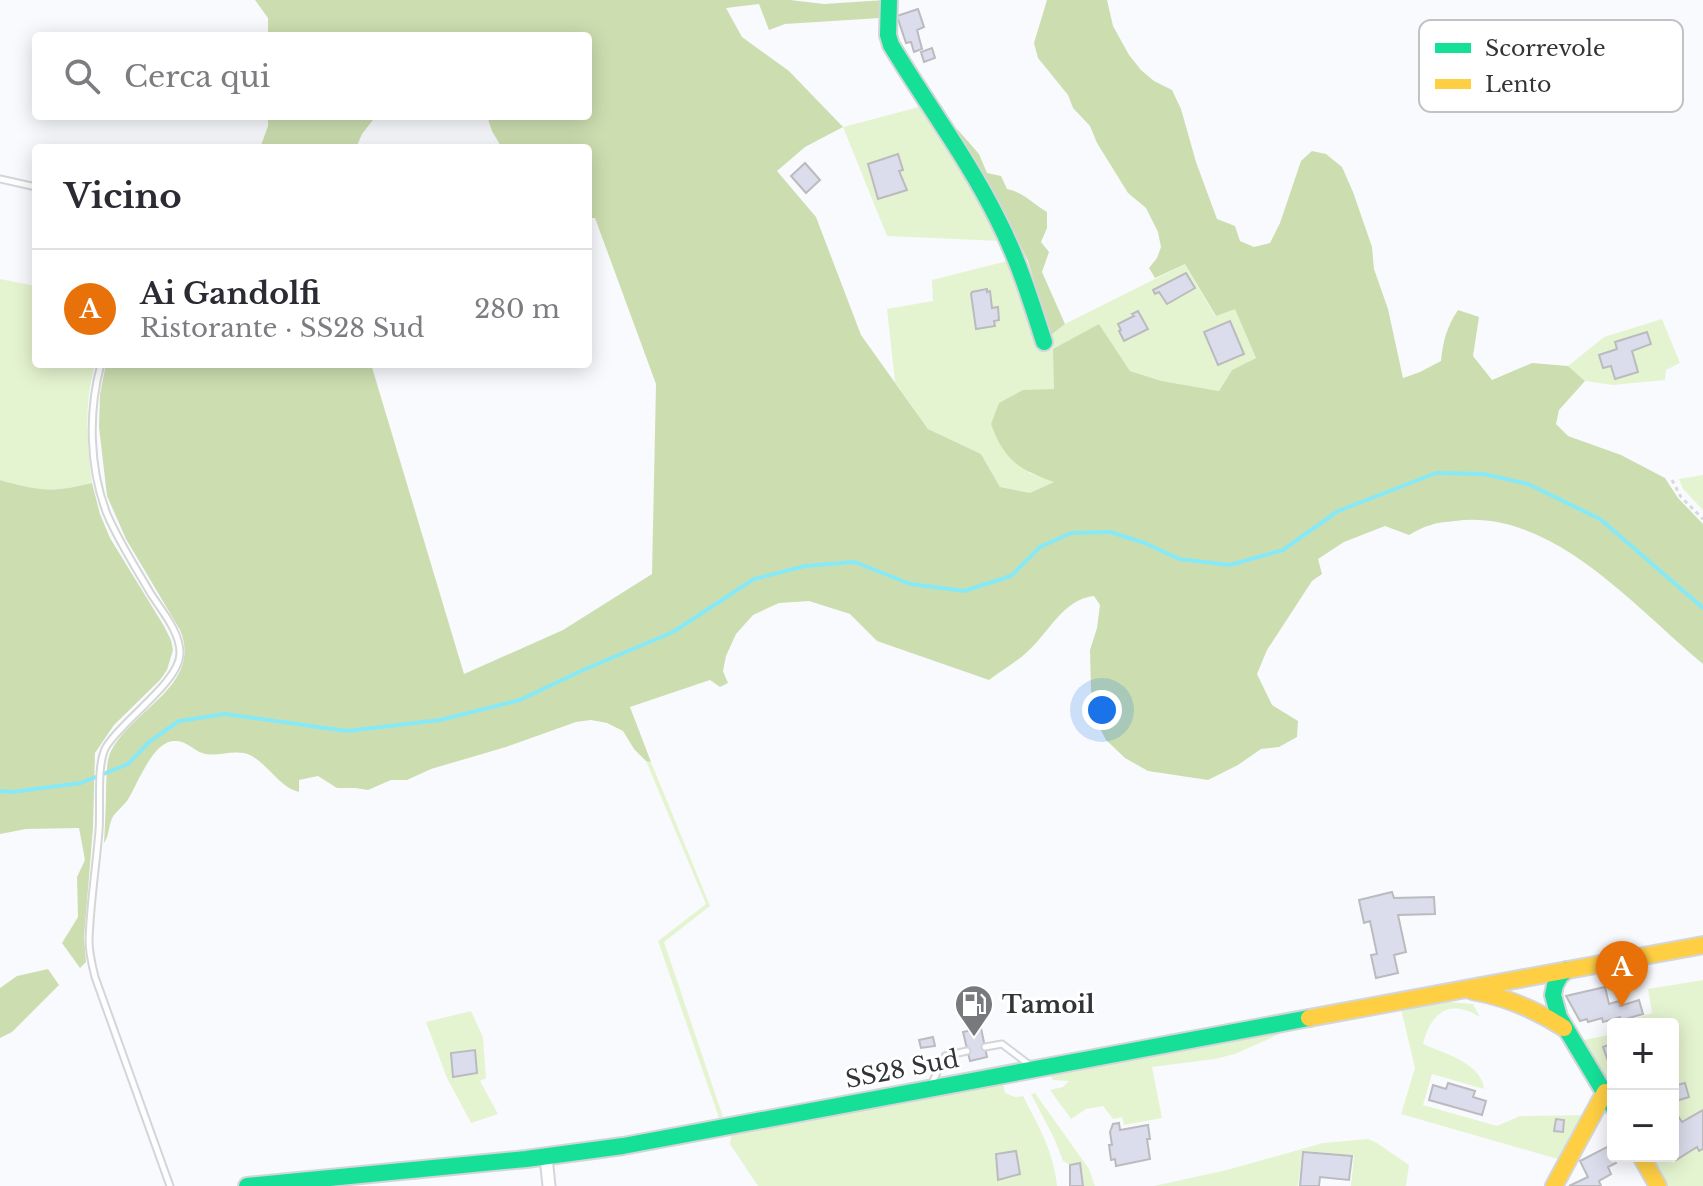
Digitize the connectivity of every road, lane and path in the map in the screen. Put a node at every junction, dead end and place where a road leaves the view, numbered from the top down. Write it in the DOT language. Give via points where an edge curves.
graph roads {
  1 [pos="889,0"];
  2 [pos="0,179"];
  3 [pos="32,186"];
  4 [pos="1044,342"];
  5 [pos="100,368"];
  6 [pos="1672,480"];
  7 [pos="1703,519"];
  8 [pos="1703,945"];
  9 [pos="1567,970"];
  10 [pos="1531,976"];
  11 [pos="1462,989"];
  12 [pos="1553,995"];
  13 [pos="1532,1008"];
  14 [pos="1565,1029"];
  15 [pos="985,1047"];
  16 [pos="967,1051"];
  17 [pos="1035,1069"];
  18 [pos="929,1088"];
  19 [pos="1607,1096"];
  20 [pos="1607,1102"];
  21 [pos="546,1157"];
  22 [pos="1644,1162"];
  23 [pos="1556,1181"];
  24 [pos="170,1186"];
  25 [pos="247,1186"];
  26 [pos="549,1186"];
  27 [pos="1543,1186"];
  28 [pos="1658,1186"];
  1 -- 4 [label="main road" via="891,45 990,203"];
  2 -- 3 [label="lane"];
  5 -- 24 [label="lane" via="93,414 101,495 180,652 169,679 102,754 89,941"];
  6 -- 7 [label="path"];
  8 -- 9 [label="main road, SS28 Sud"];
  9 -- 10 [label="main road, SS28 Sud"];
  9 -- 12 [label="main road"];
  10 -- 11 [label="main road, SS28 Sud"];
  10 -- 12 [label="main road"];
  10 -- 13 [label="main road" via="1527,996"];
  11 -- 13 [label="main road"];
  11 -- 17 [label="main road, SS28 Sud"];
  12 -- 14 [label="main road"];
  13 -- 14 [label="main road"];
  14 -- 19 [label="main road"];
  15 -- 17 [label="lane" via="1002,1044"];
  16 -- 18 [label="lane" via="945,1056"];
  17 -- 18 [label="main road, SS28 Sud"];
  18 -- 21 [label="main road, SS28 Sud"];
  20 -- 23 [label="main road"];
  21 -- 25 [label="main road, SS28 Sud"];
  21 -- 26 [label="street"];
  22 -- 28 [label="main road"];
  23 -- 27 [label="street"];
}
